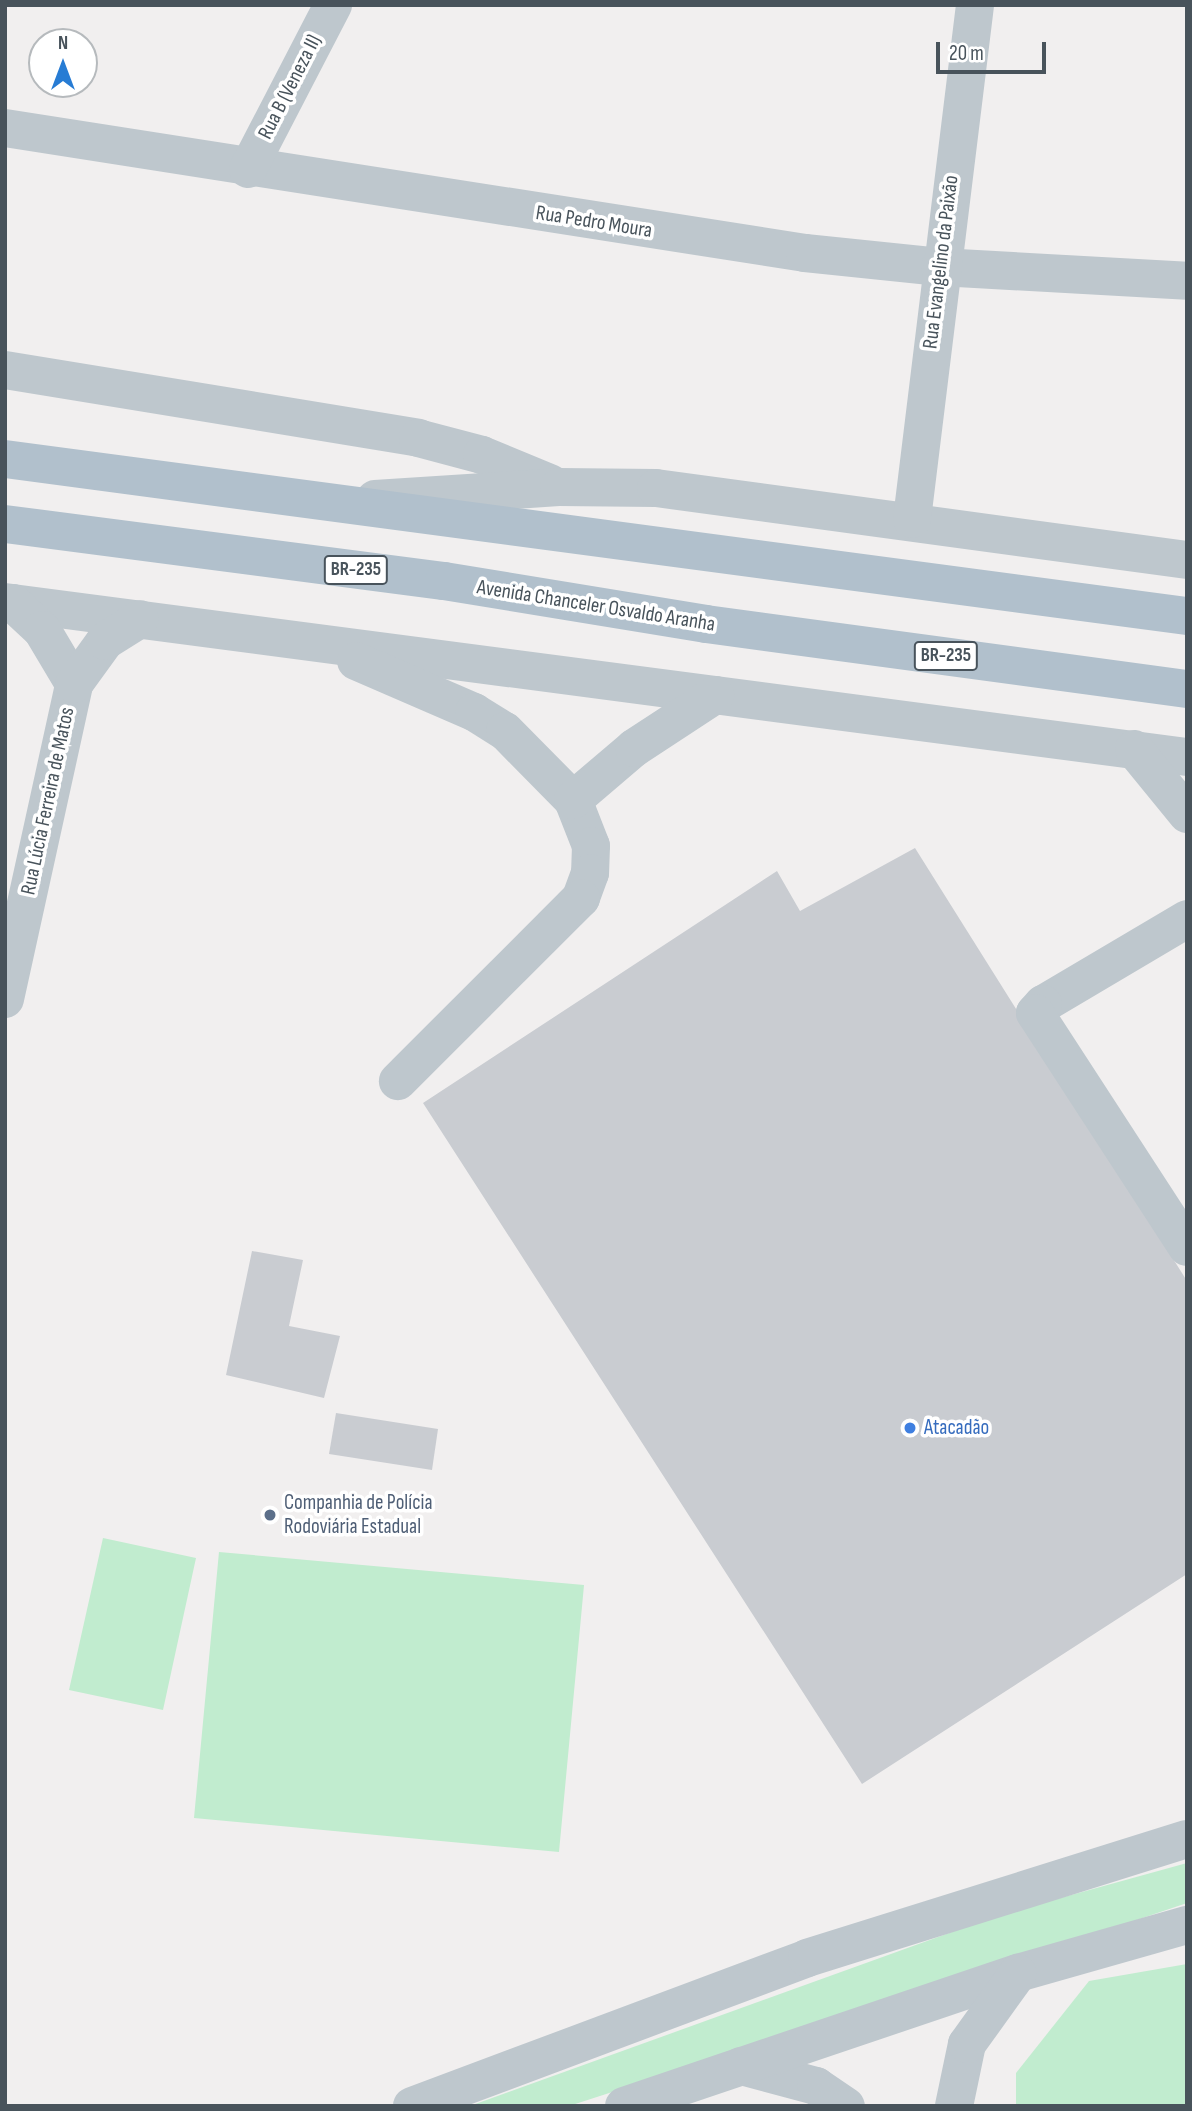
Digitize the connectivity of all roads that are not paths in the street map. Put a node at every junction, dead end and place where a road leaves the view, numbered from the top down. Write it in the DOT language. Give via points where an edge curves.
graph roads {
  1 [pos="333,5"];
  2 [pos="975,5"];
  3 [pos="5,128"];
  4 [pos="248,169"];
  5 [pos="940,267"];
  6 [pos="1187,281"];
  7 [pos="5,370"];
  8 [pos="5,459"];
  9 [pos="559,487"];
  10 [pos="323,503"];
  11 [pos="912,519"];
  12 [pos="5,524"];
  13 [pos="1187,560"];
  14 [pos="9,602"];
  15 [pos="1187,616"];
  16 [pos="139,620"];
  17 [pos="313,642"];
  18 [pos="74,684"];
  19 [pos="1187,689"];
  20 [pos="715,695"];
  21 [pos="1134,749"];
  22 [pos="1187,757"];
  23 [pos="573,800"];
  24 [pos="1187,814"];
  25 [pos="1187,919"];
  26 [pos="5,999"];
  27 [pos="398,1081"];
  28 [pos="1187,1247"];
  29 [pos="1187,1839"];
  30 [pos="1187,1925"];
  31 [pos="1018,1973"];
  32 [pos="741,2066"];
  33 [pos="412,2106"];
  34 [pos="624,2106"];
  35 [pos="846,2106"];
  36 [pos="954,2106"];
  1 -- 4 [label="street, Rua B (Veneza II)"];
  2 -- 5 [label="street, Rua Evangelino da Paixão"];
  3 -- 4 [label="street, Rua Pedro Moura"];
  4 -- 5 [label="street, Rua Pedro Moura" via="805,253"];
  5 -- 6 [label="street, Rua Pedro Moura"];
  5 -- 11 [label="street, Rua Evangelino da Paixão"];
  7 -- 9 [label="street" via="418,438 482,455"];
  8 -- 10 [label="main road"];
  9 -- 10 [label="street"];
  9 -- 11 [label="street" via="656,488"];
  10 -- 15 [label="main road"];
  11 -- 13 [label="street"];
  12 -- 19 [label="main road, Avenida Chanceler Osvaldo Aranha / BR-235" via="444,581 706,624"];
  14 -- 16 [label="street"];
  14 -- 18 [label="street" via="42,630"];
  16 -- 17 [label="street"];
  16 -- 18 [label="street" via="105,641"];
  17 -- 20 [label="street"];
  17 -- 23 [label="street" via="495,725"];
  18 -- 26 [label="street, Rua Lúcia Ferreira de Matos"];
  20 -- 21 [label="street"];
  20 -- 23 [label="street" via="634,748"];
  21 -- 22 [label="street"];
  21 -- 24 [label="street"];
  23 -- 27 [label="street" via="591,846 590,873 581,898"];
  25 -- 28 [label="street" via="1035,1013"];
  29 -- 33 [label="street" via="807,1958"];
  30 -- 31 [label="street"];
  31 -- 32 [label="street"];
  31 -- 36 [label="street" via="967,2044"];
  32 -- 34 [label="street"];
  32 -- 35 [label="street" via="816,2086"];
}
